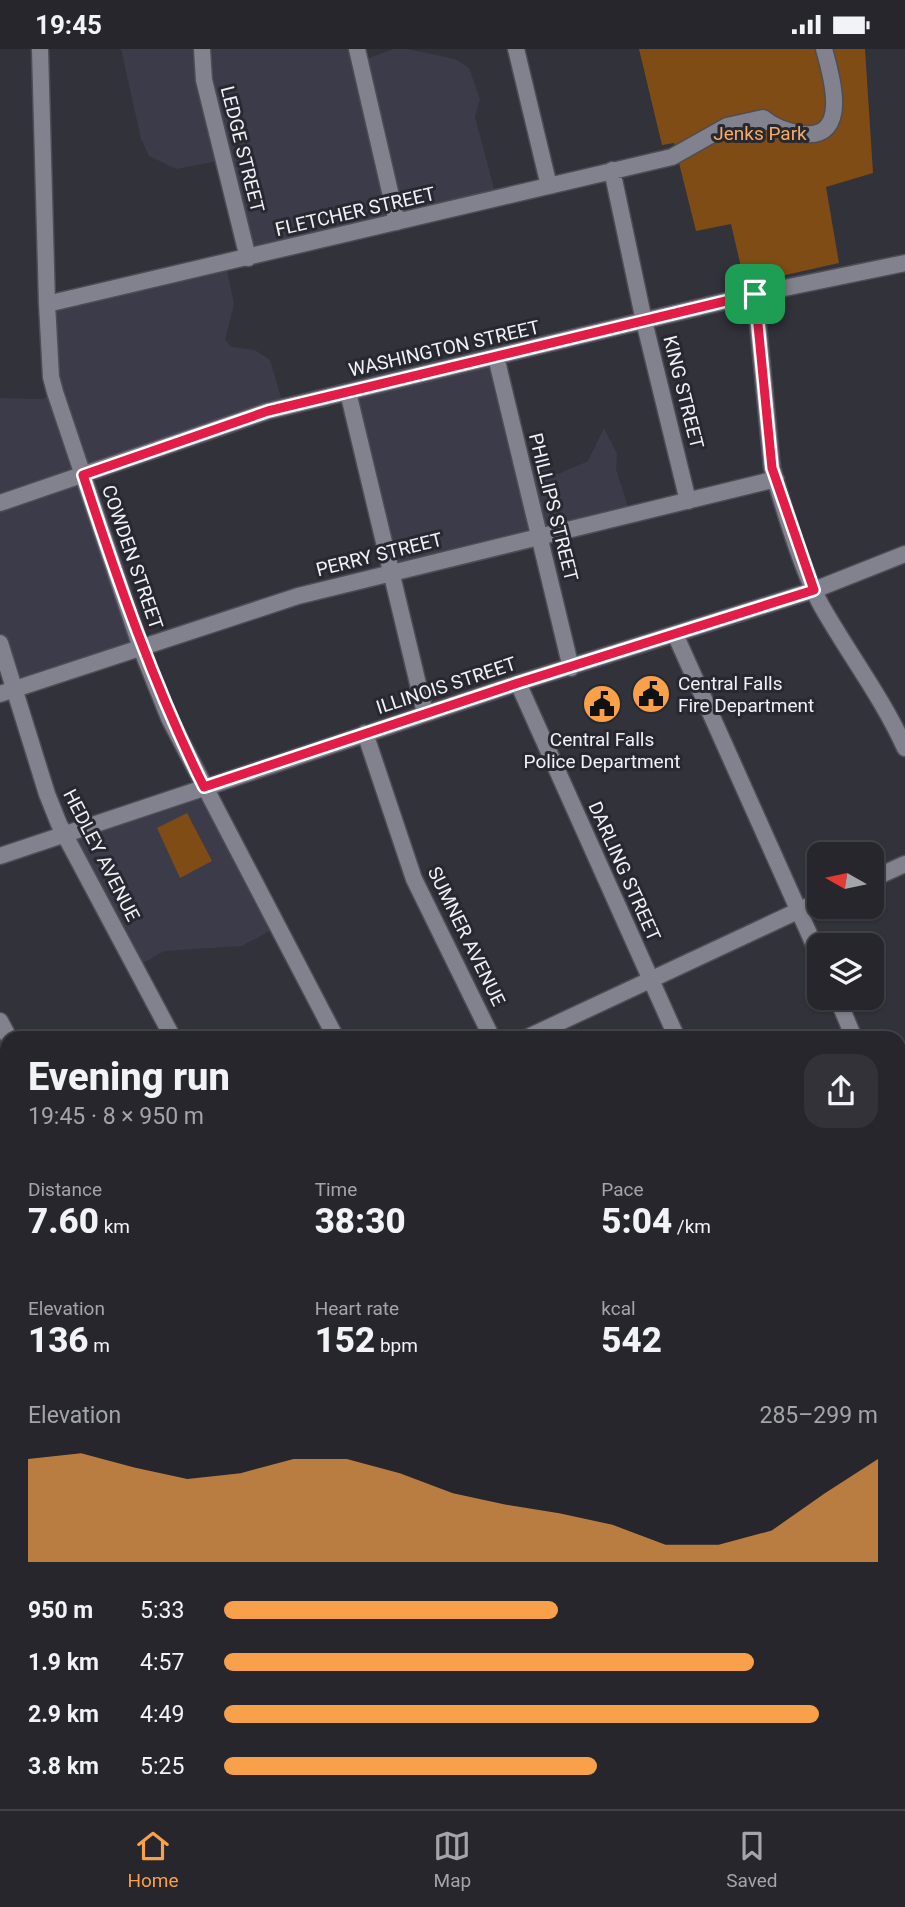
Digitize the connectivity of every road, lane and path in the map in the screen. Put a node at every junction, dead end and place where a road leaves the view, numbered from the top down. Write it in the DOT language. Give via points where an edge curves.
graph roads {
  1 [pos="40,49"];
  2 [pos="201,49"];
  3 [pos="357,49"];
  4 [pos="516,49"];
  5 [pos="824,49"];
  6 [pos="612,170"];
  7 [pos="549,186"];
  8 [pos="397,222"];
  9 [pos="248,258"];
  10 [pos="905,263"];
  11 [pos="755,294"];
  12 [pos="47,304"];
  13 [pos="644,321"];
  14 [pos="496,357"];
  15 [pos="348,392"];
  16 [pos="83,475"];
  17 [pos="776,479"];
  18 [pos="688,501"];
  19 [pos="0,503"];
  20 [pos="539,536"];
  21 [pos="905,555"];
  22 [pos="391,573"];
  23 [pos="814,590"];
  24 [pos="675,634"];
  25 [pos="0,643"];
  26 [pos="141,648"];
  27 [pos="570,668"];
  28 [pos="518,683"];
  29 [pos="7,692"];
  30 [pos="425,713"];
  31 [pos="365,733"];
  32 [pos="905,748"];
  33 [pos="204,787"];
  34 [pos="65,834"];
  35 [pos="0,856"];
  36 [pos="905,865"];
  37 [pos="884,874"];
  38 [pos="807,906"];
  39 [pos="799,910"];
  40 [pos="809,933"];
  41 [pos="649,978"];
  42 [pos="843,1010"];
  43 [pos="169,1031"];
  44 [pos="332,1031"];
  45 [pos="489,1031"];
  46 [pos="540,1031"];
  47 [pos="674,1031"];
  48 [pos="852,1031"];
  1 -- 12 [label="street, COWDEN STREET"];
  2 -- 9 [label="street, LEDGE STREET" via="204,80"];
  3 -- 8 [label="street"];
  4 -- 7 [label="street"];
  5 -- 6 [label="street, FLETCHER STREET" via="835,115 829,128 809,134 782,129 763,118 740,122 672,157"];
  6 -- 7 [label="street, FLETCHER STREET"];
  6 -- 13 [label="street, KING STREET"];
  7 -- 8 [label="street, FLETCHER STREET"];
  8 -- 9 [label="street, FLETCHER STREET"];
  9 -- 12 [label="street, FLETCHER STREET"];
  10 -- 11 [label="street, WASHINGTON STREET"];
  11 -- 13 [label="street, WASHINGTON STREET"];
  11 -- 17 [label="street"];
  12 -- 16 [label="street, COWDEN STREET" via="51,377"];
  13 -- 14 [label="street, WASHINGTON STREET"];
  13 -- 18 [label="street, KING STREET"];
  14 -- 15 [label="street, WASHINGTON STREET"];
  14 -- 20 [label="street, PHILLIPS STREET"];
  15 -- 16 [label="street, WASHINGTON STREET" via="245,419"];
  15 -- 22 [label="street"];
  16 -- 19 [label="street, WASHINGTON STREET"];
  16 -- 26 [label="street, COWDEN STREET"];
  17 -- 18 [label="street, PERRY STREET"];
  17 -- 23 [label="street"];
  18 -- 20 [label="street, PERRY STREET"];
  20 -- 22 [label="street, PERRY STREET"];
  20 -- 27 [label="street, PHILLIPS STREET"];
  21 -- 23 [label="street, ILLINOIS STREET"];
  22 -- 26 [label="street, PERRY STREET" via="298,596"];
  22 -- 30 [label="street"];
  23 -- 24 [label="street, ILLINOIS STREET"];
  23 -- 32 [label="street" via="882,701"];
  24 -- 27 [label="street, ILLINOIS STREET"];
  24 -- 39 [label="street"];
  25 -- 29 [label="street, HEDLEY AVENUE"];
  26 -- 29 [label="street, PERRY STREET"];
  26 -- 33 [label="street, COWDEN STREET"];
  27 -- 28 [label="street, ILLINOIS STREET"];
  28 -- 30 [label="street, ILLINOIS STREET"];
  28 -- 41 [label="street, DARLING STREET"];
  29 -- 34 [label="street, HEDLEY AVENUE"];
  30 -- 31 [label="street, ILLINOIS STREET"];
  31 -- 33 [label="street, ILLINOIS STREET"];
  31 -- 45 [label="street, SUMNER AVENUE" via="414,879"];
  33 -- 34 [label="street, ILLINOIS STREET"];
  33 -- 44 [label="street, COWDEN STREET"];
  34 -- 35 [label="street, ILLINOIS STREET"];
  34 -- 43 [label="street, HEDLEY AVENUE"];
  36 -- 37 [label="street"];
  38 -- 39 [label="street"];
  39 -- 40 [label="street"];
  39 -- 41 [label="street"];
  41 -- 46 [label="street"];
  41 -- 47 [label="street, DARLING STREET"];
  42 -- 48 [label="street"];
}
